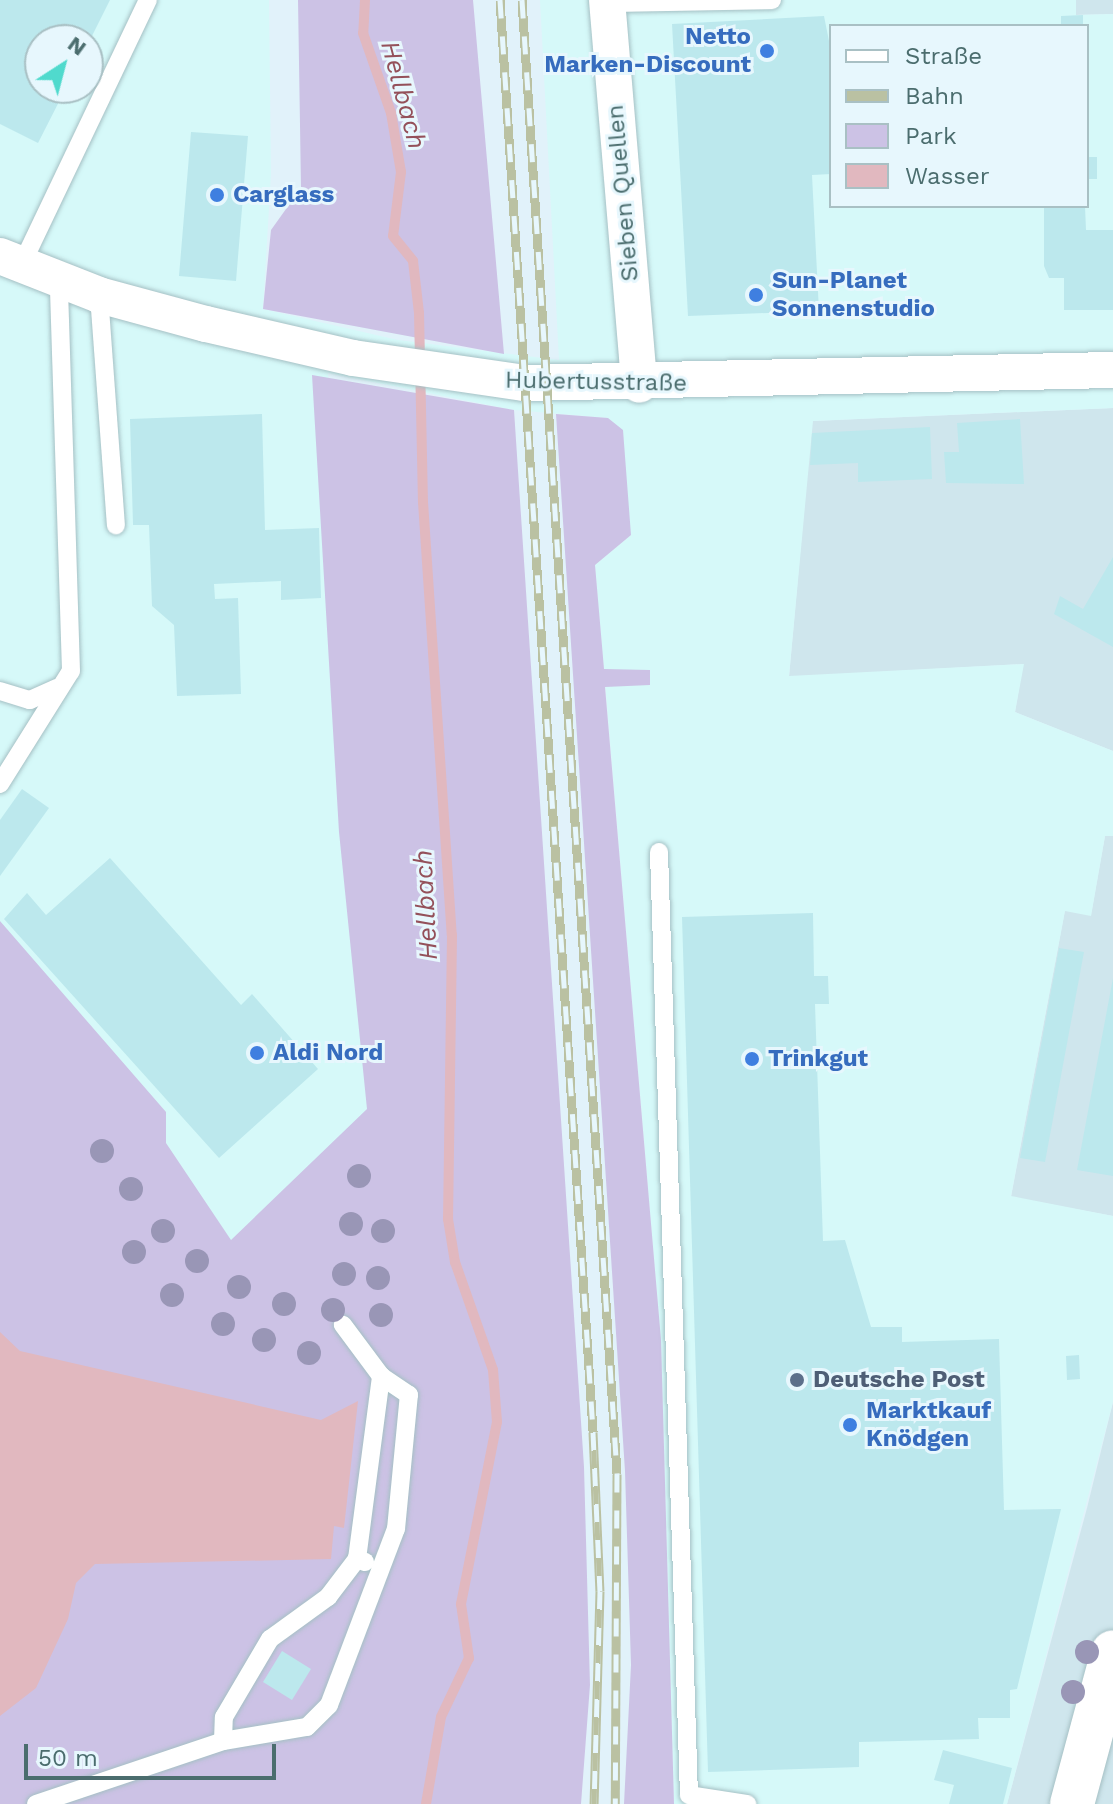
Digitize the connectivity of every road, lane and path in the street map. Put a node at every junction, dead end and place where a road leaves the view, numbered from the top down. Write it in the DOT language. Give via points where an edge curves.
graph roads {
  1 [pos="148,0"];
  2 [pos="772,0"];
  3 [pos="607,1"];
  4 [pos="11,261"];
  5 [pos="59,280"];
  6 [pos="99,295"];
  7 [pos="1113,370"];
  8 [pos="639,385"];
  9 [pos="116,525"];
  10 [pos="57,688"];
  11 [pos="0,691"];
  12 [pos="3,777"];
  13 [pos="659,852"];
  14 [pos="343,1325"];
  15 [pos="381,1376"];
  16 [pos="357,1559"];
  17 [pos="378,1568"];
  18 [pos="1113,1652"];
  19 [pos="223,1741"];
  20 [pos="36,1804"];
  21 [pos="747,1804"];
  22 [pos="1072,1804"];
  1 -- 4 [label="lane"];
  2 -- 3 [label="lane"];
  3 -- 8 [label="street, Sieben Quellen"];
  4 -- 5 [label="street, Hubertusstraße"];
  5 -- 6 [label="street, Hubertusstraße"];
  5 -- 10 [label="lane" via="71,671"];
  6 -- 8 [label="street, Hubertusstraße" via="353,358 477,378"];
  6 -- 9 [label="lane"];
  7 -- 8 [label="street, Hubertusstraße"];
  10 -- 11 [label="lane" via="30,700"];
  10 -- 12 [label="lane"];
  13 -- 21 [label="lane" via="689,1795"];
  14 -- 15 [label="lane"];
  15 -- 16 [label="lane"];
  15 -- 17 [label="lane" via="409,1395 396,1529"];
  16 -- 17 [label="lane"];
  16 -- 19 [label="lane" via="328,1597 270,1639 224,1717"];
  17 -- 19 [label="lane" via="329,1705 307,1727"];
  18 -- 22 [label="main road"];
  19 -- 20 [label="lane"];
}
